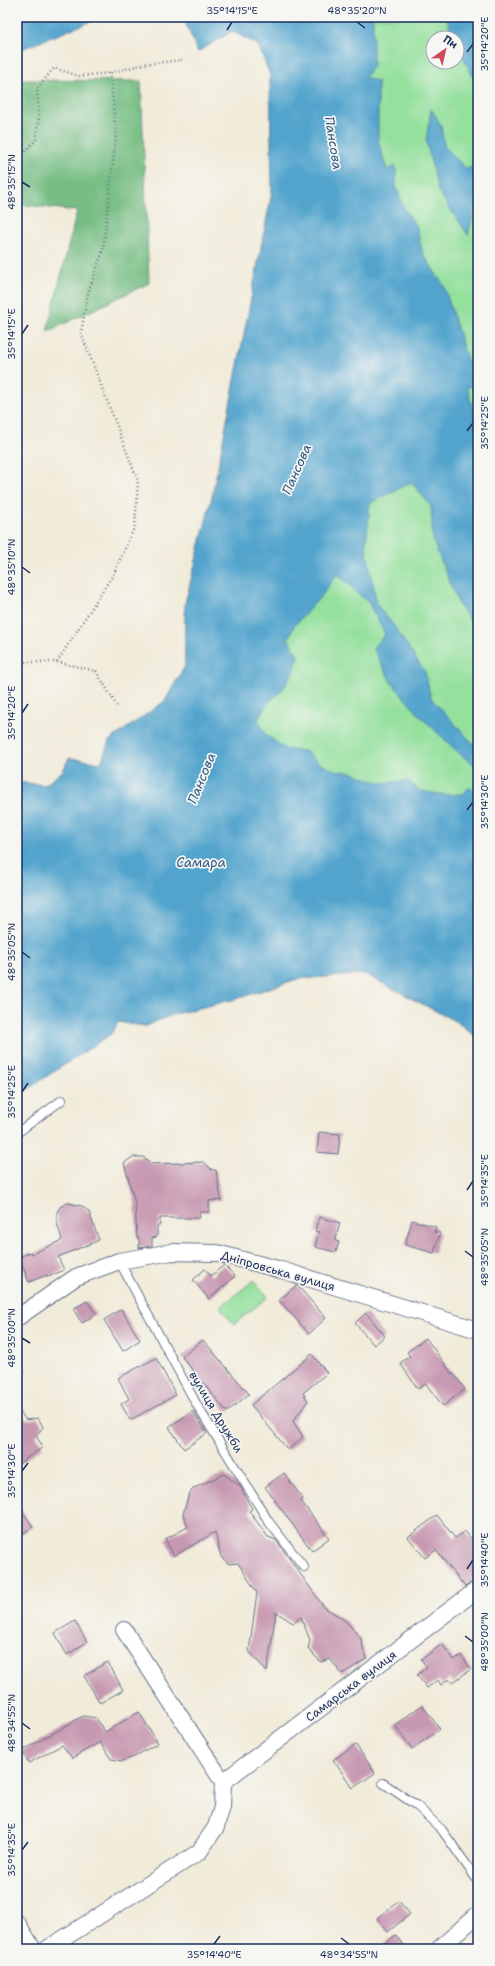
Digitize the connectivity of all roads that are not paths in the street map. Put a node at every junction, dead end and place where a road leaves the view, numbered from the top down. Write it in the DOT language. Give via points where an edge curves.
graph roads {
  1 [pos="62,1100"];
  2 [pos="17,1132"];
  3 [pos="119,1261"];
  4 [pos="17,1318"];
  5 [pos="478,1330"];
  6 [pos="304,1567"];
  7 [pos="478,1589"];
  8 [pos="124,1630"];
  9 [pos="223,1782"];
  10 [pos="382,1783"];
  11 [pos="478,1881"];
  12 [pos="478,1914"];
  13 [pos="17,1923"];
  14 [pos="33,1949"];
  15 [pos="47,1949"];
  16 [pos="439,1949"];
  1 -- 2 [label="lane"];
  3 -- 4 [label="street, Дніпровська вулиця" via="76,1276"];
  3 -- 5 [label="street, Дніпровська вулиця" via="172,1252 217,1253"];
  3 -- 6 [label="lane, вулиця Дружби" via="198,1407 269,1522"];
  7 -- 9 [label="street, Самарська вулиця"];
  8 -- 9 [label="street"];
  9 -- 15 [label="street" via="222,1807 216,1826 200,1852"];
  10 -- 11 [label="lane" via="417,1806 442,1830"];
  12 -- 16 [label="street"];
  13 -- 14 [label="street"];
}
